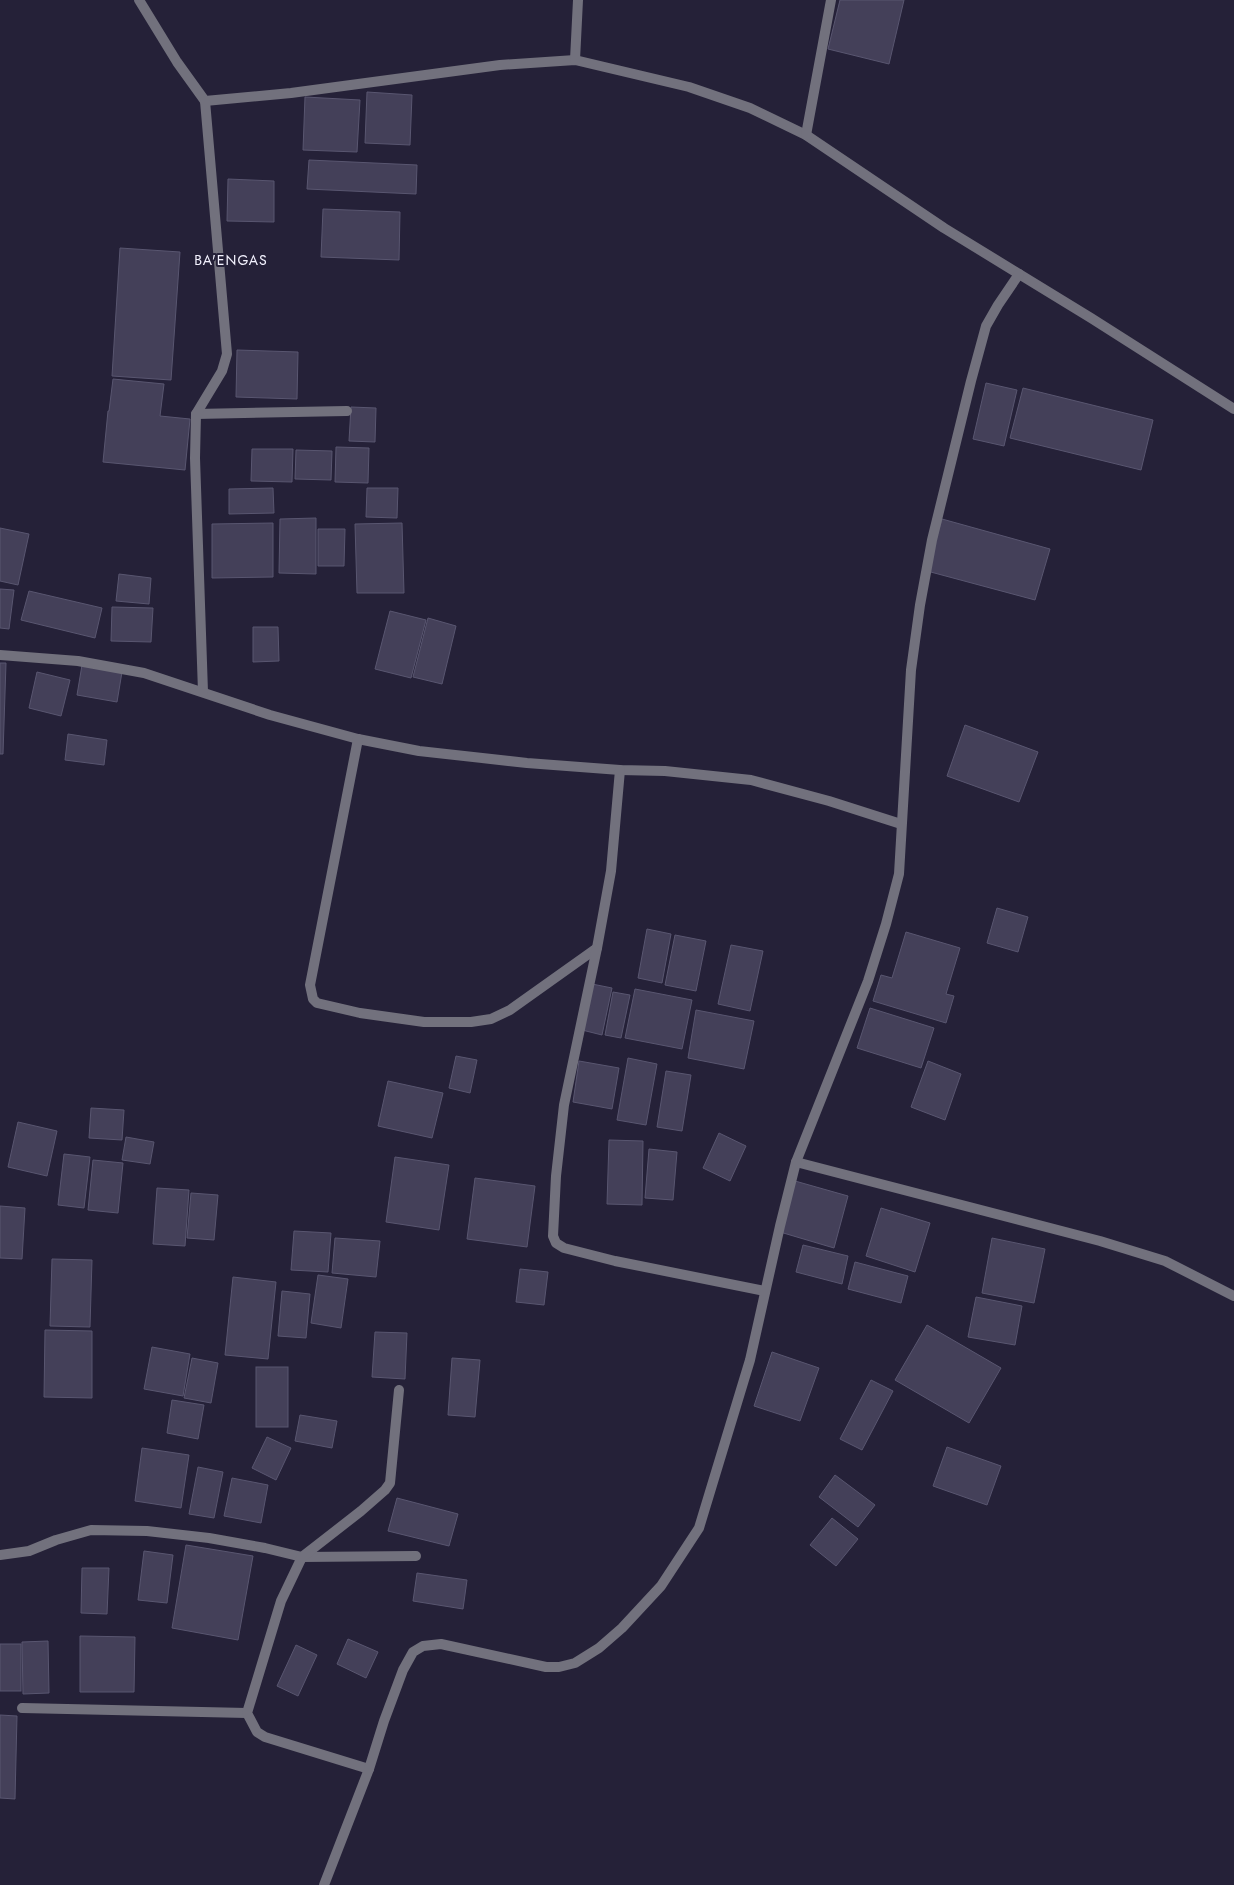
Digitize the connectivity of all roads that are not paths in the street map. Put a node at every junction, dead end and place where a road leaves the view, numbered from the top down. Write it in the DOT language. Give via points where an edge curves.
graph roads {
  1 [pos="139,0"];
  2 [pos="578,0"];
  3 [pos="832,0"];
  4 [pos="575,60"];
  5 [pos="205,101"];
  6 [pos="806,135"];
  7 [pos="1019,274"];
  8 [pos="1234,409"];
  9 [pos="347,411"];
  10 [pos="196,414"];
  11 [pos="0,655"];
  12 [pos="202,692"];
  13 [pos="358,739"];
  14 [pos="620,770"];
  15 [pos="901,824"];
  16 [pos="597,948"];
  17 [pos="796,1162"];
  18 [pos="765,1291"];
  19 [pos="1234,1296"];
  20 [pos="399,1390"];
  21 [pos="0,1555"];
  22 [pos="416,1556"];
  23 [pos="302,1557"];
  24 [pos="22,1708"];
  25 [pos="247,1713"];
  26 [pos="369,1769"];
  27 [pos="324,1885"];
  1 -- 5 [label="street" via="177,62"];
  2 -- 4 [label="street"];
  3 -- 6 [label="street"];
  4 -- 5 [label="street" via="500,65 291,93"];
  4 -- 6 [label="street" via="689,87 750,108"];
  5 -- 10 [label="street" via="227,354 222,371"];
  6 -- 7 [label="street" via="944,228"];
  7 -- 8 [label="street"];
  7 -- 15 [label="street" via="986,326 932,540 911,670"];
  9 -- 10 [label="street"];
  10 -- 12 [label="street"];
  11 -- 12 [label="street" via="78,661 144,673"];
  12 -- 13 [label="street" via="270,715"];
  13 -- 14 [label="street" via="419,751"];
  13 -- 16 [label="street" via="310,984 313,999 317,1003 360,1013 424,1022 471,1022 491,1019 510,1010"];
  14 -- 15 [label="street" via="665,771 751,780"];
  14 -- 16 [label="street" via="611,870"];
  15 -- 17 [label="street" via="902,850 899,874 886,924 868,981"];
  16 -- 18 [label="street" via="564,1105 553,1218 553,1236 556,1244 616,1261"];
  17 -- 18 [label="street"];
  17 -- 19 [label="street" via="1100,1241 1166,1261"];
  18 -- 26 [label="street" via="750,1360 699,1528 661,1586 622,1628 575,1664 546,1667 441,1644 418,1648 403,1670"];
  20 -- 23 [label="street" via="388,1487"];
  21 -- 23 [label="street" via="29,1551 91,1530 147,1531 209,1538"];
  22 -- 23 [label="street"];
  23 -- 25 [label="street" via="281,1601"];
  24 -- 25 [label="street"];
  25 -- 26 [label="street" via="257,1732 265,1737"];
  26 -- 27 [label="street"];
}
